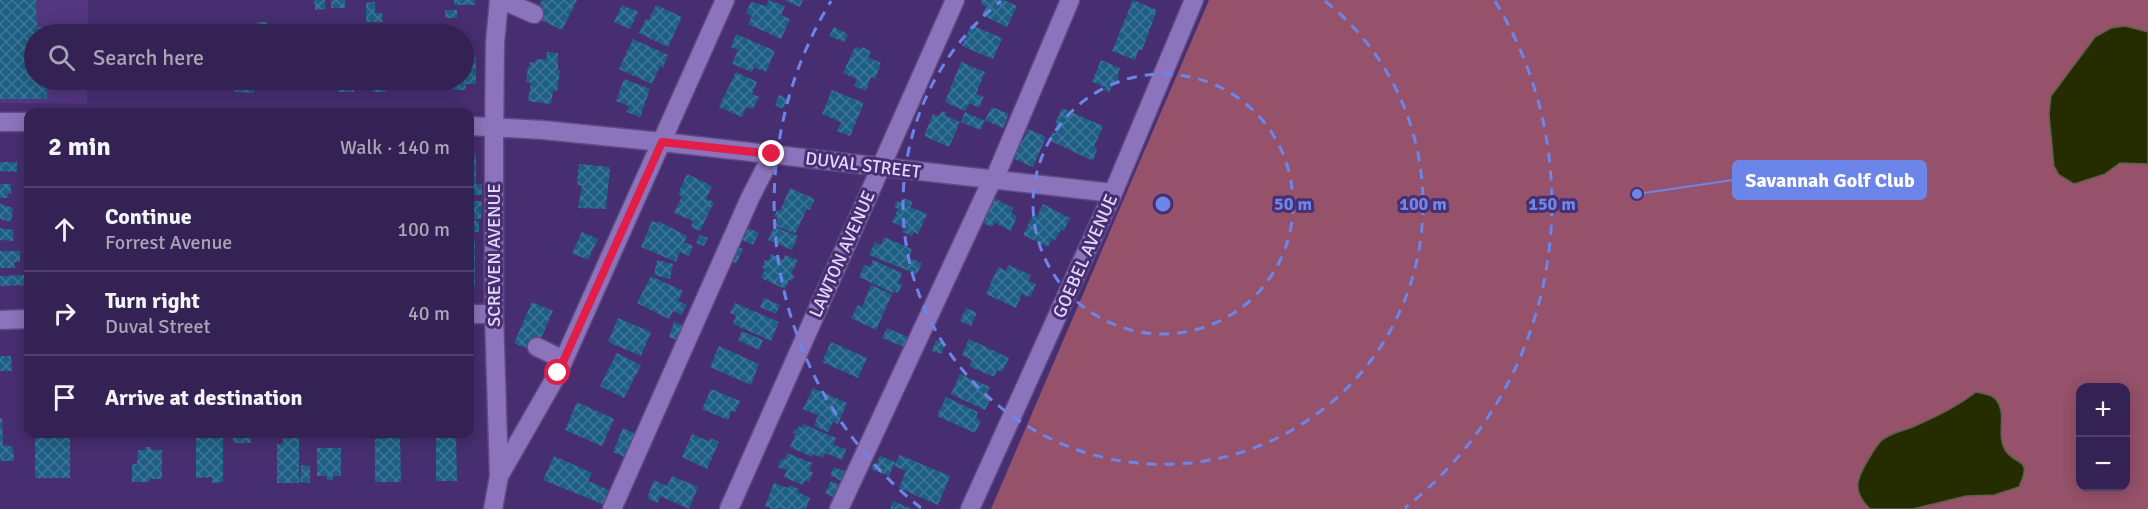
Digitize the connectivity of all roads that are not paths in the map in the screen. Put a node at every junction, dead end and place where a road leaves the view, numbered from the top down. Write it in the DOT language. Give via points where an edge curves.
graph roads {
  1 [pos="500,0"];
  2 [pos="725,0"];
  3 [pos="956,0"];
  4 [pos="1070,0"];
  5 [pos="1194,0"];
  6 [pos="534,14"];
  7 [pos="0,122"];
  8 [pos="24,122"];
  9 [pos="474,126"];
  10 [pos="494,126"];
  11 [pos="662,142"];
  12 [pos="772,154"];
  13 [pos="880,167"];
  14 [pos="993,180"];
  15 [pos="1113,193"];
  16 [pos="474,314"];
  17 [pos="494,314"];
  18 [pos="24,319"];
  19 [pos="0,320"];
  20 [pos="537,347"];
  21 [pos="564,360"];
  22 [pos="499,477"];
  23 [pos="493,509"];
  24 [pos="612,509"];
  25 [pos="729,509"];
  26 [pos="839,509"];
  27 [pos="970,509"];
  1 -- 6 [label="street"];
  1 -- 10 [label="street, SCREVEN AVENUE"];
  2 -- 11 [label="street"];
  3 -- 13 [label="street, LAWTON AVENUE"];
  4 -- 14 [label="street"];
  5 -- 15 [label="street, GOEBEL AVENUE"];
  7 -- 8 [label="street"];
  9 -- 10 [label="street, DUVAL STREET"];
  10 -- 11 [label="street, DUVAL STREET"];
  10 -- 17 [label="street, SCREVEN AVENUE"];
  11 -- 12 [label="street, DUVAL STREET"];
  11 -- 21 [label="street"];
  12 -- 13 [label="street, DUVAL STREET"];
  12 -- 24 [label="street"];
  13 -- 14 [label="street, DUVAL STREET"];
  13 -- 25 [label="street, LAWTON AVENUE"];
  14 -- 15 [label="street, DUVAL STREET"];
  14 -- 26 [label="street"];
  15 -- 27 [label="street, GOEBEL AVENUE"];
  16 -- 17 [label="street"];
  17 -- 22 [label="street, SCREVEN AVENUE"];
  18 -- 19 [label="street"];
  20 -- 21 [label="street"];
  21 -- 22 [label="street"];
  22 -- 23 [label="street, SCREVEN AVENUE"];
}
